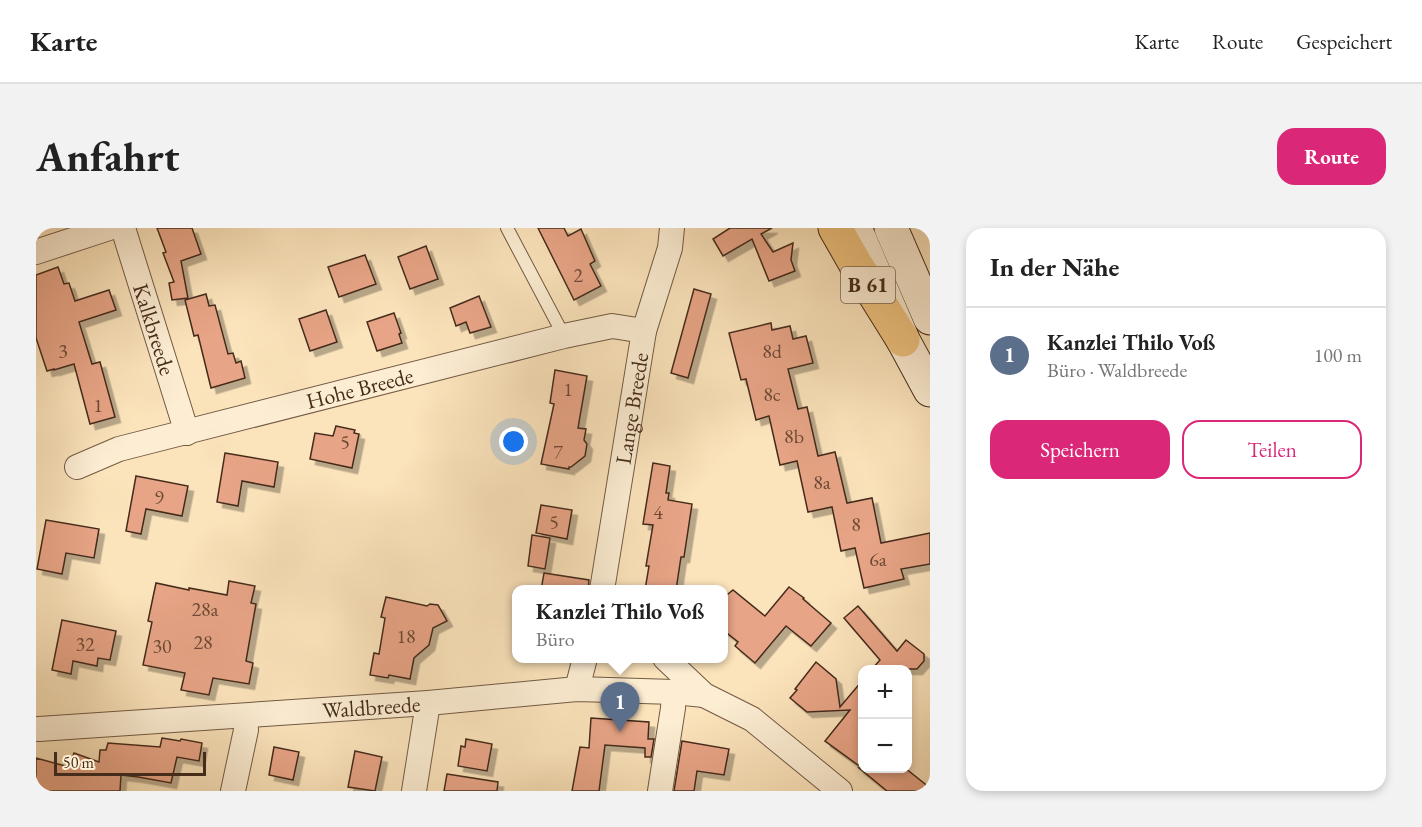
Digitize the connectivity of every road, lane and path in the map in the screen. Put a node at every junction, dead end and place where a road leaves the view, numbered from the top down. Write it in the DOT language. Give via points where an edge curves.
graph roads {
  1 [pos="109,228"];
  2 [pos="123,228"];
  3 [pos="507,228"];
  4 [pos="672,228"];
  5 [pos="835,228"];
  6 [pos="855,228"];
  7 [pos="891,228"];
  8 [pos="36,252"];
  9 [pos="930,318"];
  10 [pos="644,332"];
  11 [pos="564,336"];
  12 [pos="903,340"];
  13 [pos="930,390"];
  14 [pos="187,433"];
  15 [pos="77,467"];
  16 [pos="603,585"];
  17 [pos="584,663"];
  18 [pos="670,663"];
  19 [pos="577,689"];
  20 [pos="674,692"];
  21 [pos="704,695"];
  22 [pos="428,703"];
  23 [pos="245,716"];
  24 [pos="39,729"];
  25 [pos="233,791"];
  26 [pos="414,791"];
  27 [pos="660,791"];
  28 [pos="840,791"];
  1 -- 8 [label="street"];
  2 -- 14 [label="street, Kalkbreede"];
  3 -- 11 [label="lane"];
  4 -- 10 [label="street, Lange Breede" via="670,248"];
  5 -- 12 [label="highway, B 61"];
  6 -- 12 [label="main road"];
  7 -- 9 [label="main road"];
  10 -- 11 [label="street, Hohe Breede" via="612,326"];
  10 -- 16 [label="street, Lange Breede"];
  11 -- 14 [label="street, Hohe Breede"];
  12 -- 13 [label="main road"];
  14 -- 15 [label="street, Hohe Breede" via="119,449"];
  17 -- 19 [label="street"];
  18 -- 21 [label="street, Waldbreede"];
  19 -- 20 [label="street, Waldbreede"];
  19 -- 22 [label="street, Waldbreede"];
  20 -- 21 [label="street, Waldbreede"];
  20 -- 27 [label="street"];
  21 -- 28 [label="street, Waldbreede" via="752,719"];
  22 -- 23 [label="street, Waldbreede"];
  22 -- 26 [label="street"];
  23 -- 24 [label="street, Waldbreede"];
  23 -- 25 [label="street" via="246,730"];
}
